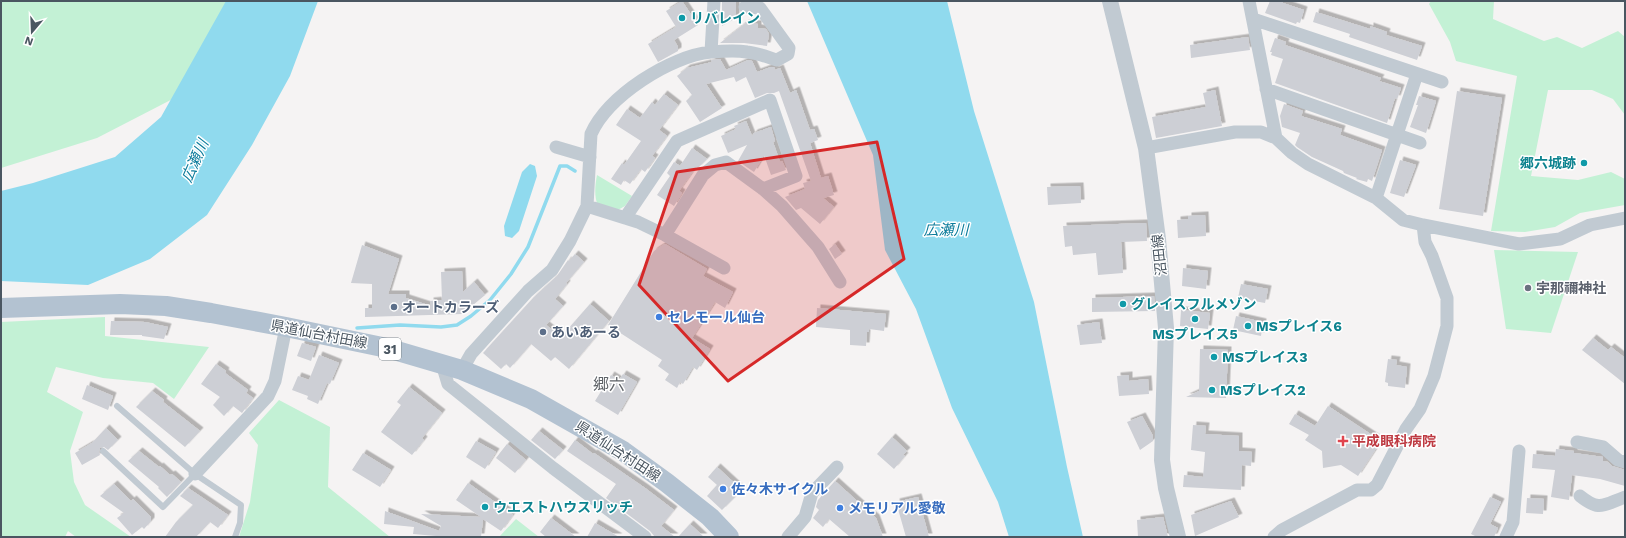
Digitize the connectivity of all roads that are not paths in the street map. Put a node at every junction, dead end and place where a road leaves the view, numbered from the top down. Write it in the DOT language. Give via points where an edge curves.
graph roads {
  1 [pos="714,1"];
  2 [pos="1113,1"];
  3 [pos="1249,1"];
  4 [pos="745,7"];
  5 [pos="1253,19"];
  6 [pos="711,52"];
  7 [pos="1417,74"];
  8 [pos="1442,82"];
  9 [pos="1266,89"];
  10 [pos="1397,135"];
  11 [pos="1276,138"];
  12 [pos="1420,143"];
  13 [pos="556,147"];
  14 [pos="1146,148"];
  15 [pos="590,157"];
  16 [pos="763,190"];
  17 [pos="1376,198"];
  18 [pos="587,206"];
  19 [pos="625,218"];
  20 [pos="1625,218"];
  21 [pos="1424,225"];
  22 [pos="665,235"];
  23 [pos="724,268"];
  24 [pos="840,282"];
  25 [pos="1,308"];
  26 [pos="286,327"];
  27 [pos="442,364"];
  28 [pos="462,370"];
  29 [pos="117,406"];
  30 [pos="1577,442"];
  31 [pos="103,451"];
  32 [pos="1518,451"];
  33 [pos="1625,462"];
  34 [pos="837,467"];
  35 [pos="196,474"];
  36 [pos="1580,496"];
  37 [pos="1625,497"];
  38 [pos="235,537"];
  39 [pos="645,537"];
  40 [pos="729,537"];
  41 [pos="788,537"];
  42 [pos="1178,537"];
  43 [pos="1274,537"];
  44 [pos="1506,537"];
  1 -- 6 [label="street"];
  2 -- 14 [label="street, 沼田線"];
  3 -- 5 [label="street"];
  4 -- 6 [label="street" via="760,8 790,48 788,54 777,60 747,52"];
  5 -- 7 [label="street"];
  5 -- 9 [label="street"];
  6 -- 15 [label="street" via="683,58 629,88 595,124 591,134"];
  7 -- 8 [label="street"];
  7 -- 10 [label="street"];
  9 -- 10 [label="street"];
  9 -- 11 [label="street"];
  10 -- 12 [label="street"];
  10 -- 17 [label="street"];
  11 -- 14 [label="street" via="1261,132 1235,132"];
  11 -- 17 [label="street" via="1308,164"];
  13 -- 15 [label="street"];
  14 -- 42 [label="street, 沼田線" via="1166,328 1162,460"];
  15 -- 18 [label="street"];
  16 -- 19 [label="street" via="796,176 770,100 677,141"];
  16 -- 22 [label="street" via="726,162 715,165 703,175"];
  16 -- 24 [label="street" via="782,206 818,247"];
  17 -- 21 [label="street" via="1403,220"];
  18 -- 19 [label="street"];
  18 -- 28 [label="street" via="552,270 528,291 471,354"];
  19 -- 22 [label="street"];
  20 -- 21 [label="street" via="1590,225 1560,239 1518,244"];
  21 -- 43 [label="street" via="1425,242 1447,298 1447,326 1434,376 1420,409 1406,429 1377,485 1371,490 1357,490 1282,530"];
  22 -- 23 [label="street"];
  25 -- 26 [label="main road, 県道仙台村田線 / 31" via="120,304 166,306"];
  26 -- 27 [label="main road, 県道仙台村田線 / 31" via="387,348"];
  26 -- 35 [label="street" via="275,381 268,396"];
  27 -- 28 [label="main road, 県道仙台村田線 / 31"];
  27 -- 39 [label="street" via="448,384"];
  28 -- 40 [label="main road, 県道仙台村田線 / 31" via="531,399 623,451 698,507"];
  29 -- 35 [label="lane"];
  30 -- 33 [label="street" via="1603,447 1618,460"];
  31 -- 35 [label="lane" via="163,507"];
  32 -- 44 [label="street" via="1513,522"];
  34 -- 41 [label="street" via="812,493 805,517"];
  35 -- 38 [label="lane" via="241,505 240,523"];
  36 -- 37 [label="street" via="1595,506"];
}
